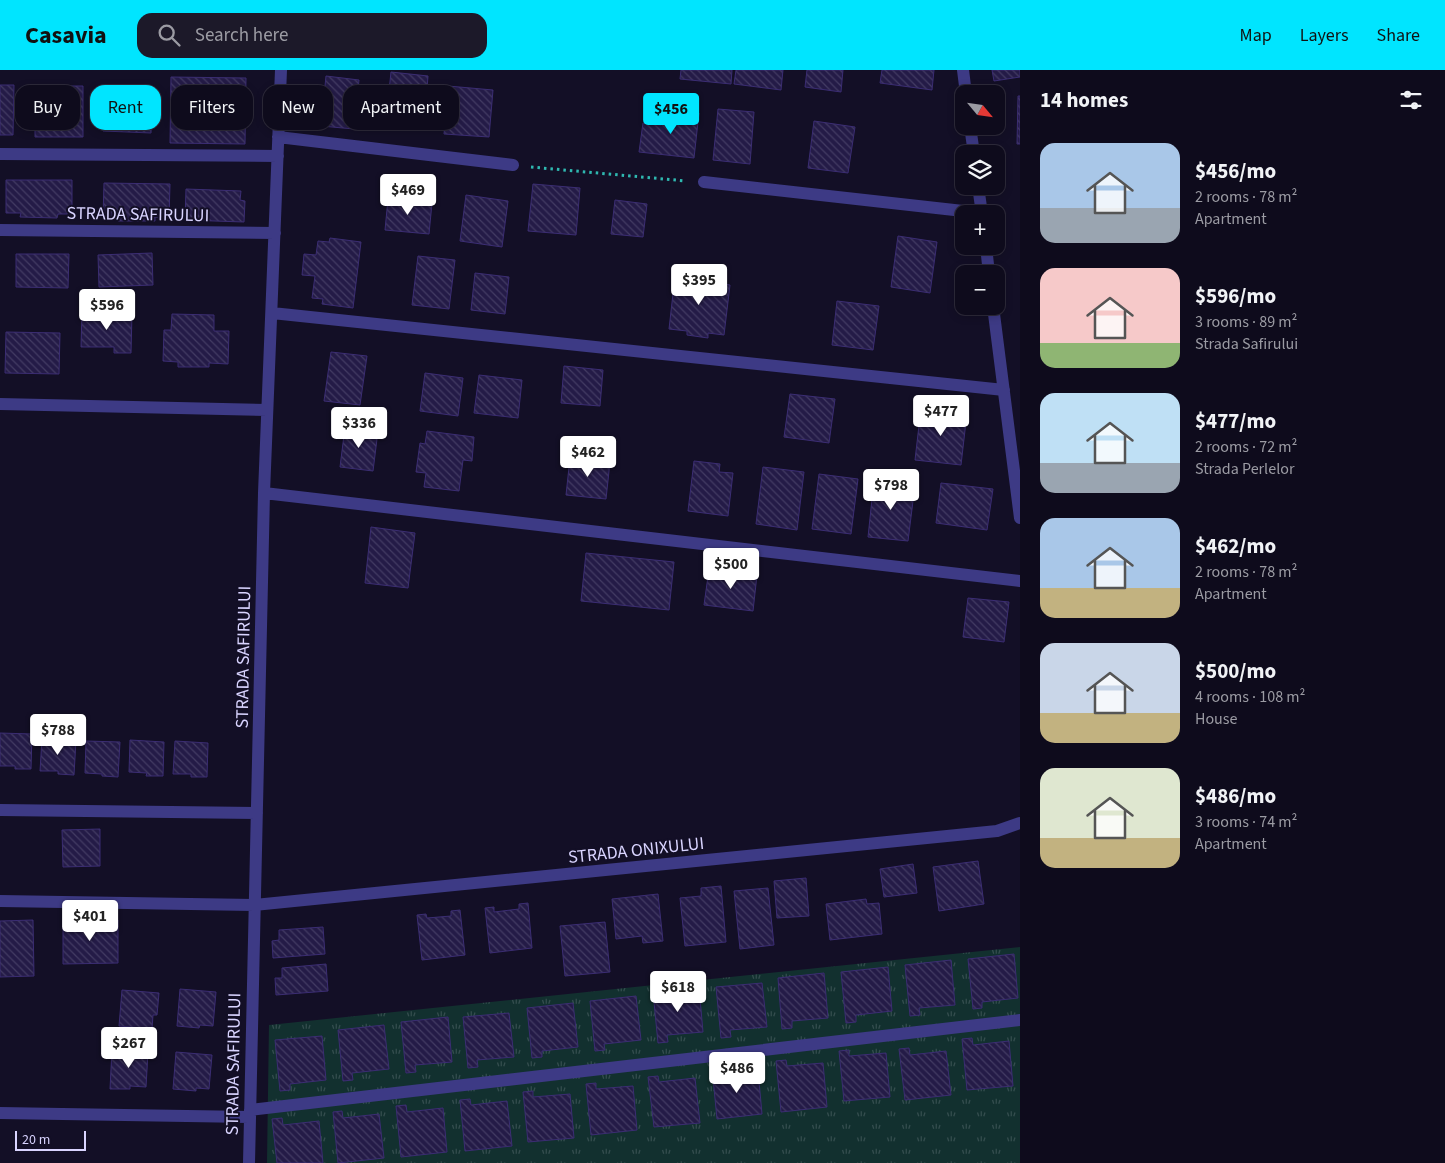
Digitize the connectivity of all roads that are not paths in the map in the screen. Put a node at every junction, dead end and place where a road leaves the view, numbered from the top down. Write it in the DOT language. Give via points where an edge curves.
graph roads {
  1 [pos="281,70"];
  2 [pos="963,70"];
  3 [pos="965,85"];
  4 [pos="278,137"];
  5 [pos="0,154"];
  6 [pos="278,156"];
  7 [pos="513,165"];
  8 [pos="704,182"];
  9 [pos="955,210"];
  10 [pos="0,230"];
  11 [pos="275,234"];
  12 [pos="272,312"];
  13 [pos="995,315"];
  14 [pos="1004,390"];
  15 [pos="0,404"];
  16 [pos="267,410"];
  17 [pos="264,493"];
  18 [pos="1020,518"];
  19 [pos="1020,581"];
  20 [pos="0,810"];
  21 [pos="257,813"];
  22 [pos="1020,822"];
  23 [pos="0,901"];
  24 [pos="254,906"];
  25 [pos="1020,1020"];
  26 [pos="0,1113"];
  27 [pos="250,1114"];
  28 [pos="249,1163"];
  1 -- 4 [label="street, STRADA SAFIRULUI"];
  2 -- 3 [label="street"];
  4 -- 6 [label="street, STRADA SAFIRULUI"];
  4 -- 7 [label="street"];
  5 -- 6 [label="street"];
  6 -- 11 [label="street, STRADA SAFIRULUI"];
  8 -- 9 [label="street"];
  10 -- 11 [label="street, STRADA SAFIRULUI"];
  11 -- 12 [label="street, STRADA SAFIRULUI"];
  12 -- 14 [label="street"];
  12 -- 16 [label="street, STRADA SAFIRULUI"];
  13 -- 14 [label="street"];
  14 -- 18 [label="street"];
  15 -- 16 [label="street"];
  16 -- 17 [label="street, STRADA SAFIRULUI"];
  17 -- 19 [label="street"];
  17 -- 21 [label="street, STRADA SAFIRULUI"];
  20 -- 21 [label="street"];
  21 -- 24 [label="street, STRADA SAFIRULUI"];
  22 -- 24 [label="street, STRADA ONIXULUI" via="997,831"];
  23 -- 24 [label="street"];
  24 -- 27 [label="street, STRADA SAFIRULUI"];
  25 -- 27 [label="street"];
  26 -- 27 [label="street"];
  27 -- 28 [label="street, STRADA SAFIRULUI"];
}
